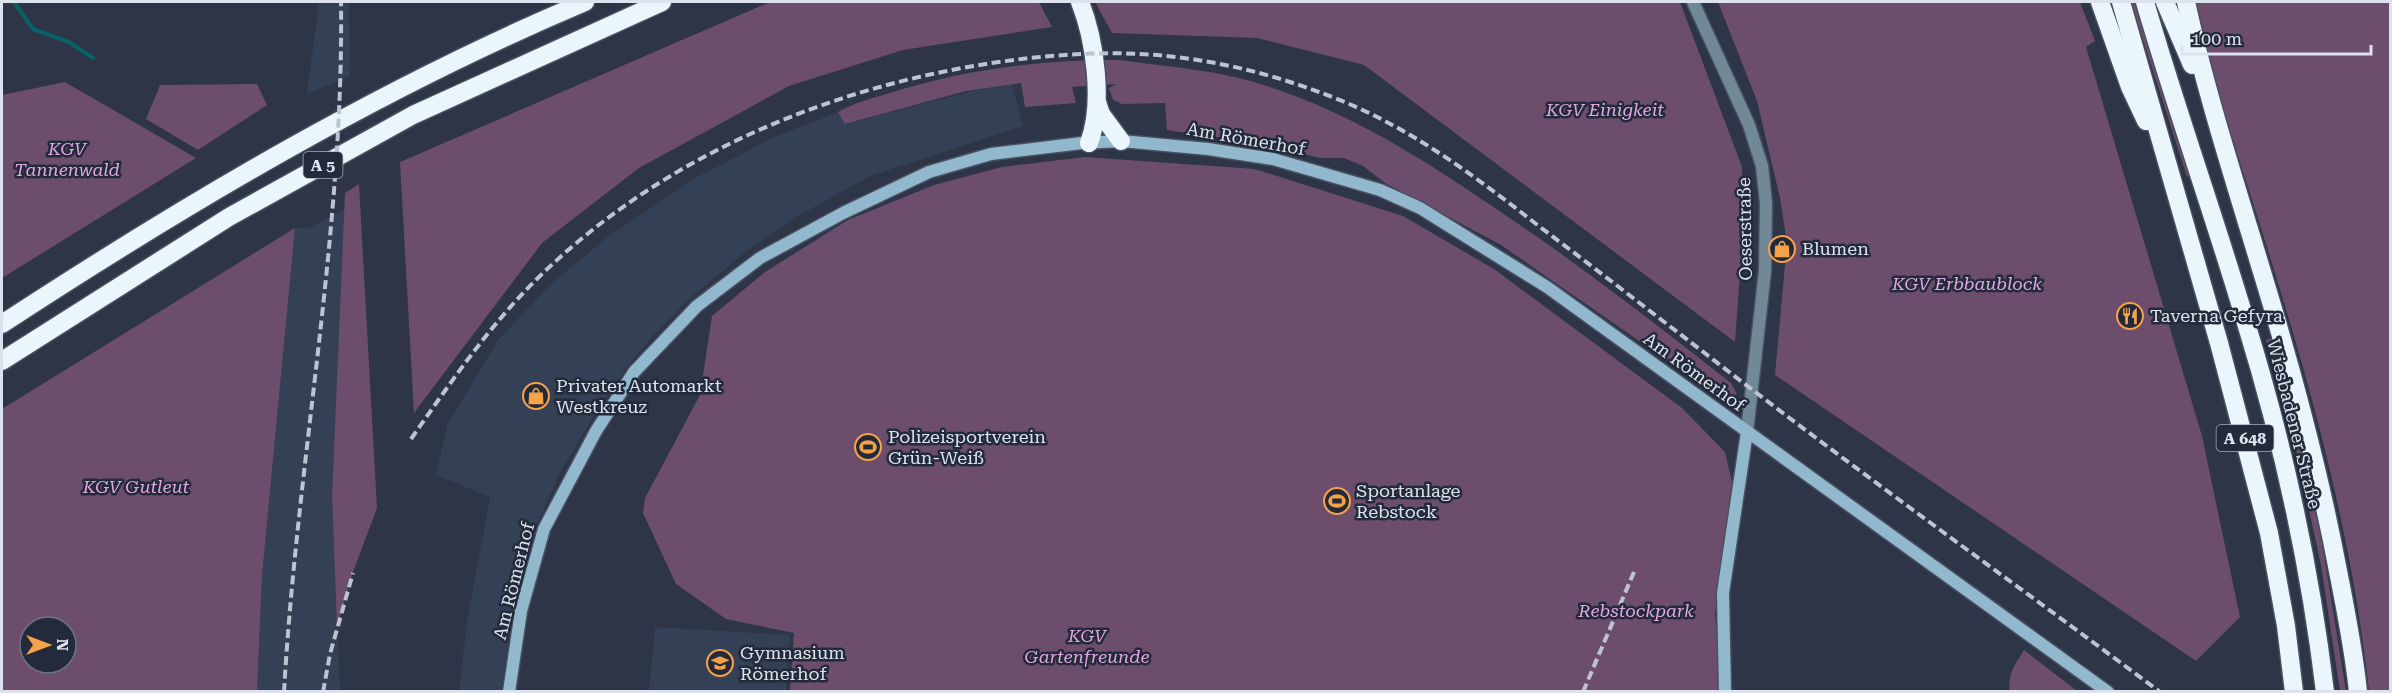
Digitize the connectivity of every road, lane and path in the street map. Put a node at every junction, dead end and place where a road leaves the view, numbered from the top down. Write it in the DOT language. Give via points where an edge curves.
graph roads {
  1 [pos="585,2"];
  2 [pos="662,2"];
  3 [pos="1080,2"];
  4 [pos="1694,2"];
  5 [pos="2121,2"];
  6 [pos="2145,2"];
  7 [pos="2165,2"];
  8 [pos="2186,2"];
  9 [pos="2101,6"];
  10 [pos="1096,100"];
  11 [pos="2214,117"];
  12 [pos="1121,141"];
  13 [pos="1089,143"];
  14 [pos="2163,154"];
  15 [pos="2,324"];
  16 [pos="2,362"];
  17 [pos="1747,432"];
  18 [pos="508,692"];
  19 [pos="1725,692"];
  20 [pos="2108,692"];
  21 [pos="2294,692"];
  22 [pos="2325,692"];
  23 [pos="2358,692"];
  1 -- 15 [label="highway, A 5" via="430,75 302,143 211,194"];
  2 -- 16 [label="highway, A 5" via="413,115 230,217"];
  3 -- 10 [label="highway" via="1091,33"];
  4 -- 17 [label="street, Oeserstraße" via="1749,125 1762,166 1765,272"];
  5 -- 14 [label="highway, A 648"];
  6 -- 22 [label="highway, Wiesbadener Straße / A 648" via="2247,324 2274,424 2299,527 2318,628"];
  7 -- 11 [label="highway"];
  8 -- 11 [label="highway"];
  9 -- 14 [label="highway, A 648" via="2130,87"];
  10 -- 12 [label="highway" via="1101,114"];
  10 -- 13 [label="highway"];
  11 -- 23 [label="highway" via="2307,434 2332,539"];
  12 -- 13 [label="main road, Am Römerhof"];
  12 -- 17 [label="main road, Am Römerhof" via="1273,159 1380,190 1420,208 1547,287"];
  13 -- 18 [label="main road, Am Römerhof" via="991,154 929,172 760,258 697,306 634,372 596,431 544,529 521,611"];
  14 -- 21 [label="highway, A 648" via="2222,353 2269,533"];
  17 -- 19 [label="main road" via="1723,593"];
  17 -- 20 [label="main road, Am Römerhof"];
}
